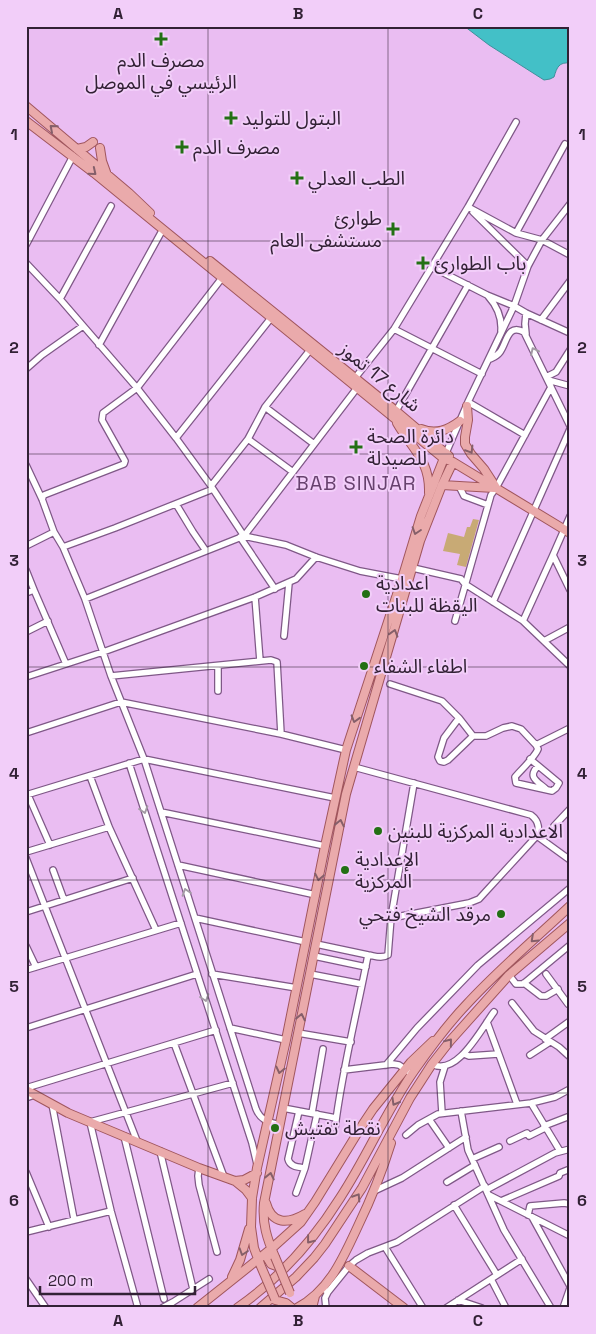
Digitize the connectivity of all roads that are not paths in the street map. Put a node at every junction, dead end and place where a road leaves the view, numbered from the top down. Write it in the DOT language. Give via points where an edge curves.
graph roads {
  1 [pos="26,106"];
  2 [pos="27,122"];
  3 [pos="516,122"];
  4 [pos="93,142"];
  5 [pos="565,144"];
  6 [pos="100,148"];
  7 [pos="75,153"];
  8 [pos="107,174"];
  9 [pos="570,204"];
  10 [pos="111,206"];
  11 [pos="468,207"];
  12 [pos="163,229"];
  13 [pos="516,233"];
  14 [pos="542,240"];
  15 [pos="26,245"];
  16 [pos="570,255"];
  17 [pos="26,263"];
  18 [pos="528,266"];
  19 [pos="432,267"];
  20 [pos="222,278"];
  21 [pos="570,282"];
  22 [pos="468,285"];
  23 [pos="487,295"];
  24 [pos="60,299"];
  25 [pos="514,306"];
  26 [pos="526,313"];
  27 [pos="270,318"];
  28 [pos="541,320"];
  29 [pos="83,326"];
  30 [pos="394,329"];
  31 [pos="501,333"];
  32 [pos="570,333"];
  33 [pos="526,334"];
  34 [pos="99,345"];
  35 [pos="431,348"];
  36 [pos="310,350"];
  37 [pos="570,350"];
  38 [pos="490,358"];
  39 [pos="26,369"];
  40 [pos="482,374"];
  41 [pos="355,378"];
  42 [pos="547,379"];
  43 [pos="570,386"];
  44 [pos="551,387"];
  45 [pos="137,388"];
  46 [pos="357,388"];
  47 [pos="468,404"];
  48 [pos="265,407"];
  49 [pos="395,414"];
  50 [pos="460,421"];
  51 [pos="416,427"];
  52 [pos="570,428"];
  53 [pos="525,435"];
  54 [pos="176,438"];
  55 [pos="248,439"];
  56 [pos="314,444"];
  57 [pos="445,456"];
  58 [pos="453,462"];
  59 [pos="26,465"];
  60 [pos="292,472"];
  61 [pos="442,485"];
  62 [pos="459,486"];
  63 [pos="212,488"];
  64 [pos="496,488"];
  65 [pos="42,499"];
  66 [pos="428,500"];
  67 [pos="176,504"];
  68 [pos="488,505"];
  69 [pos="533,510"];
  70 [pos="570,516"];
  71 [pos="567,531"];
  72 [pos="54,532"];
  73 [pos="242,537"];
  74 [pos="26,546"];
  75 [pos="63,547"];
  76 [pos="206,551"];
  77 [pos="554,555"];
  78 [pos="316,557"];
  79 [pos="413,568"];
  80 [pos="26,570"];
  81 [pos="402,579"];
  82 [pos="288,583"];
  83 [pos="465,584"];
  84 [pos="275,588"];
  85 [pos="34,590"];
  86 [pos="570,590"];
  87 [pos="26,593"];
  88 [pos="255,597"];
  89 [pos="85,599"];
  90 [pos="493,602"];
  91 [pos="454,621"];
  92 [pos="523,621"];
  93 [pos="48,622"];
  94 [pos="570,627"];
  95 [pos="26,632"];
  96 [pos="284,636"];
  97 [pos="544,641"];
  98 [pos="103,652"];
  99 [pos="260,661"];
  100 [pos="66,664"];
  101 [pos="218,666"];
  102 [pos="570,666"];
  103 [pos="112,676"];
  104 [pos="26,677"];
  105 [pos="390,684"];
  106 [pos="218,691"];
  107 [pos="363,694"];
  108 [pos="374,698"];
  109 [pos="121,702"];
  110 [pos="459,718"];
  111 [pos="570,728"];
  112 [pos="26,733"];
  113 [pos="281,734"];
  114 [pos="474,736"];
  115 [pos="536,745"];
  116 [pos="346,750"];
  117 [pos="144,759"];
  118 [pos="530,759"];
  119 [pos="129,763"];
  120 [pos="538,766"];
  121 [pos="354,767"];
  122 [pos="90,776"];
  123 [pos="414,783"];
  124 [pos="548,790"];
  125 [pos="27,795"];
  126 [pos="335,798"];
  127 [pos="570,810"];
  128 [pos="161,812"];
  129 [pos="554,826"];
  130 [pos="110,827"];
  131 [pos="537,836"];
  132 [pos="50,845"];
  133 [pos="325,846"];
  134 [pos="26,852"];
  135 [pos="26,858"];
  136 [pos="570,860"];
  137 [pos="178,865"];
  138 [pos="53,870"];
  139 [pos="133,878"];
  140 [pos="570,888"];
  141 [pos="316,895"];
  142 [pos="64,900"];
  143 [pos="45,906"];
  144 [pos="570,906"];
  145 [pos="26,912"];
  146 [pos="194,918"];
  147 [pos="392,918"];
  148 [pos="181,922"];
  149 [pos="570,923"];
  150 [pos="156,930"];
  151 [pos="306,942"];
  152 [pos="316,944"];
  153 [pos="570,945"];
  154 [pos="26,946"];
  155 [pos="368,955"];
  156 [pos="314,956"];
  157 [pos="65,958"];
  158 [pos="36,967"];
  159 [pos="366,967"];
  160 [pos="26,970"];
  161 [pos="197,974"];
  162 [pos="212,974"];
  163 [pos="310,974"];
  164 [pos="546,974"];
  165 [pos="509,975"];
  166 [pos="524,983"];
  167 [pos="362,984"];
  168 [pos="297,988"];
  169 [pos="558,989"];
  170 [pos="512,1003"];
  171 [pos="568,1004"];
  172 [pos="86,1009"];
  173 [pos="494,1012"];
  174 [pos="570,1021"];
  175 [pos="487,1022"];
  176 [pos="26,1028"];
  177 [pos="230,1028"];
  178 [pos="216,1030"];
  179 [pos="444,1031"];
  180 [pos="298,1033"];
  181 [pos="286,1040"];
  182 [pos="548,1040"];
  183 [pos="351,1042"];
  184 [pos="174,1043"];
  185 [pos="323,1049"];
  186 [pos="464,1054"];
  187 [pos="498,1054"];
  188 [pos="530,1055"];
  189 [pos="570,1057"];
  190 [pos="107,1064"];
  191 [pos="432,1064"];
  192 [pos="386,1065"];
  193 [pos="446,1066"];
  194 [pos="405,1069"];
  195 [pos="344,1070"];
  196 [pos="412,1074"];
  197 [pos="232,1083"];
  198 [pos="26,1089"];
  199 [pos="570,1089"];
  200 [pos="193,1094"];
  201 [pos="34,1095"];
  202 [pos="26,1098"];
  203 [pos="530,1103"];
  204 [pos="52,1104"];
  205 [pos="516,1104"];
  206 [pos="284,1108"];
  207 [pos="299,1111"];
  208 [pos="461,1111"];
  209 [pos="126,1112"];
  210 [pos="442,1113"];
  211 [pos="314,1114"];
  212 [pos="570,1116"];
  213 [pos="336,1118"];
  214 [pos="429,1119"];
  215 [pos="90,1122"];
  216 [pos="268,1122"];
  217 [pos="280,1125"];
  218 [pos="396,1126"];
  219 [pos="544,1127"];
  220 [pos="335,1128"];
  221 [pos="123,1135"];
  222 [pos="406,1135"];
  223 [pos="466,1137"];
  224 [pos="137,1141"];
  225 [pos="510,1141"];
  226 [pos="499,1147"];
  227 [pos="449,1148"];
  228 [pos="570,1150"];
  229 [pos="160,1151"];
  230 [pos="560,1151"];
  231 [pos="474,1162"];
  232 [pos="199,1168"];
  233 [pos="305,1168"];
  234 [pos="570,1169"];
  235 [pos="257,1170"];
  236 [pos="26,1172"];
  237 [pos="224,1177"];
  238 [pos="235,1181"];
  239 [pos="447,1182"];
  240 [pos="487,1190"];
  241 [pos="374,1191"];
  242 [pos="296,1193"];
  243 [pos="252,1198"];
  244 [pos="265,1199"];
  245 [pos="501,1201"];
  246 [pos="570,1204"];
  247 [pos="454,1205"];
  248 [pos="111,1211"];
  249 [pos="309,1211"];
  250 [pos="530,1216"];
  251 [pos="74,1219"];
  252 [pos="251,1220"];
  253 [pos="49,1227"];
  254 [pos="26,1232"];
  255 [pos="570,1236"];
  256 [pos="385,1247"];
  257 [pos="217,1252"];
  258 [pos="263,1256"];
  259 [pos="522,1259"];
  260 [pos="349,1266"];
  261 [pos="497,1275"];
  262 [pos="26,1278"];
  263 [pos="209,1279"];
  264 [pos="490,1279"];
  265 [pos="229,1282"];
  266 [pos="193,1289"];
  267 [pos="325,1290"];
  268 [pos="569,1290"];
  269 [pos="315,1296"];
  270 [pos="164,1298"];
  271 [pos="458,1300"];
  272 [pos="276,1302"];
  273 [pos="46,1308"];
  274 [pos="138,1308"];
  275 [pos="162,1308"];
  276 [pos="197,1308"];
  277 [pos="237,1308"];
  278 [pos="260,1308"];
  279 [pos="295,1308"];
  280 [pos="312,1308"];
  281 [pos="326,1308"];
  282 [pos="404,1308"];
  283 [pos="423,1308"];
  284 [pos="446,1308"];
  285 [pos="482,1308"];
  286 [pos="506,1308"];
  287 [pos="551,1308"];
  288 [pos="563,1308"];
  7 -- 1 [label="main road, شارع 17 تموز, one-way"];
  2 -- 7 [label="main road, شارع 17 تموز"];
  3 -- 11 [label="street"];
  4 -- 7 [label="main road"];
  5 -- 13 [label="street"];
  6 -- 8 [label="main road"];
  7 -- 8 [label="main road, شارع 17 تموز"];
  7 -- 12 [label="main road, شارع 17 تموز, one-way"];
  7 -- 15 [label="street"];
  8 -- 41 [label="main road, شارع 17 تموز" via="153,216"];
  9 -- 14 [label="street"];
  10 -- 24 [label="street"];
  11 -- 13 [label="street"];
  11 -- 18 [label="street"];
  11 -- 19 [label="street"];
  12 -- 20 [label="main road, شارع 17 تموز"];
  12 -- 34 [label="street"];
  13 -- 14 [label="street"];
  14 -- 16 [label="street"];
  14 -- 18 [label="street"];
  17 -- 24 [label="street"];
  18 -- 25 [label="street"];
  19 -- 22 [label="street"];
  19 -- 30 [label="street"];
  20 -- 27 [label="main road, شارع 17 تموز"];
  20 -- 45 [label="street"];
  21 -- 28 [label="street"];
  22 -- 23 [label="street"];
  22 -- 35 [label="street"];
  23 -- 25 [label="street"];
  23 -- 31 [label="street" via="498,312"];
  24 -- 29 [label="street"];
  25 -- 26 [label="street"];
  25 -- 31 [label="street"];
  26 -- 28 [label="street"];
  26 -- 33 [label="street"];
  27 -- 36 [label="main road, شارع 17 تموز"];
  27 -- 54 [label="street"];
  28 -- 32 [label="street"];
  29 -- 34 [label="street"];
  29 -- 39 [label="street"];
  30 -- 35 [label="street"];
  30 -- 41 [label="street"];
  31 -- 38 [label="street"];
  33 -- 38 [label="street" via="522,330 512,331 500,353"];
  42 -- 33 [label="street, one-way"];
  34 -- 45 [label="street"];
  35 -- 40 [label="street"];
  35 -- 49 [label="street"];
  36 -- 46 [label="main road, شارع 17 تموز"];
  36 -- 48 [label="street"];
  37 -- 42 [label="street" via="556,372"];
  38 -- 40 [label="street"];
  40 -- 47 [label="street"];
  41 -- 49 [label="main road, شارع 17 تموز"];
  42 -- 43 [label="street"];
  42 -- 44 [label="street"];
  44 -- 52 [label="street"];
  44 -- 53 [label="street"];
  45 -- 54 [label="street"];
  45 -- 65 [label="street" via="102,415 124,464 44,495"];
  46 -- 49 [label="main road, شارع 17 تموز"];
  46 -- 56 [label="street"];
  47 -- 50 [label="street"];
  47 -- 53 [label="street"];
  47 -- 64 [label="main road, one-way" via="465,444"];
  48 -- 55 [label="street"];
  48 -- 56 [label="street"];
  49 -- 51 [label="main road, شارع 17 تموز"];
  49 -- 57 [label="main road, شارع 17 تموز"];
  49 -- 66 [label="main road" via="402,432 423,461 429,484"];
  50 -- 51 [label="main road" via="439,432"];
  50 -- 57 [label="street"];
  51 -- 57 [label="main road, شارع 17 تموز"];
  52 -- 69 [label="street"];
  53 -- 64 [label="street"];
  54 -- 63 [label="street"];
  55 -- 60 [label="street"];
  55 -- 63 [label="street"];
  56 -- 60 [label="street"];
  57 -- 58 [label="main road, شارع 17 تموز"];
  57 -- 66 [label="main road"];
  58 -- 61 [label="main road"];
  58 -- 64 [label="main road, شارع 17 تموز"];
  59 -- 65 [label="street"];
  60 -- 73 [label="street"];
  61 -- 62 [label="main road"];
  61 -- 79 [label="main road"];
  62 -- 64 [label="main road"];
  62 -- 68 [label="street" via="464,496"];
  63 -- 67 [label="street"];
  63 -- 73 [label="street"];
  64 -- 68 [label="street"];
  64 -- 69 [label="main road, شارع 17 تموز"];
  65 -- 72 [label="street"];
  66 -- 81 [label="main road, one-way" via="420,516"];
  67 -- 75 [label="street"];
  67 -- 76 [label="street"];
  68 -- 83 [label="street"];
  69 -- 71 [label="main road, شارع 17 تموز"];
  69 -- 90 [label="street"];
  70 -- 71 [label="street"];
  71 -- 77 [label="street"];
  72 -- 74 [label="street"];
  72 -- 75 [label="street"];
  73 -- 76 [label="street"];
  73 -- 78 [label="street" via="286,545"];
  73 -- 84 [label="street"];
  75 -- 89 [label="street"];
  76 -- 89 [label="street"];
  77 -- 86 [label="street"];
  77 -- 92 [label="street"];
  78 -- 81 [label="street" via="360,571"];
  78 -- 82 [label="street" via="296,579"];
  79 -- 83 [label="street" via="461,579"];
  108 -- 79 [label="main road, one-way"];
  80 -- 85 [label="street"];
  81 -- 107 [label="main road"];
  82 -- 84 [label="street"];
  82 -- 96 [label="street"];
  83 -- 90 [label="street"];
  83 -- 91 [label="street"];
  84 -- 88 [label="street"];
  85 -- 87 [label="street"];
  85 -- 93 [label="street"];
  88 -- 98 [label="street"];
  88 -- 99 [label="street"];
  89 -- 98 [label="street"];
  90 -- 92 [label="street"];
  92 -- 97 [label="street"];
  93 -- 95 [label="street"];
  93 -- 100 [label="street"];
  94 -- 97 [label="street"];
  97 -- 102 [label="street"];
  98 -- 100 [label="street"];
  98 -- 103 [label="street"];
  99 -- 101 [label="street"];
  99 -- 113 [label="street" via="277,662"];
  100 -- 104 [label="street"];
  101 -- 103 [label="street"];
  101 -- 106 [label="street"];
  103 -- 109 [label="street"];
  105 -- 110 [label="street" via="442,701"];
  107 -- 108 [label="main road"];
  107 -- 116 [label="main road, one-way"];
  108 -- 121 [label="main road"];
  109 -- 112 [label="street"];
  109 -- 113 [label="street"];
  109 -- 117 [label="street"];
  110 -- 114 [label="street"];
  110 -- 114 [label="street" via="444,738 438,757 440,761 448,760"];
  111 -- 115 [label="street"];
  113 -- 116 [label="street"];
  114 -- 115 [label="street" via="486,736 512,726 521,729"];
  115 -- 118 [label="street" via="536,754"];
  116 -- 126 [label="main road"];
  117 -- 119 [label="street"];
  117 -- 126 [label="street"];
  117 -- 128 [label="street"];
  118 -- 120 [label="street"];
  118 -- 124 [label="street" via="515,777 516,782"];
  119 -- 122 [label="street"];
  119 -- 148 [label="street, one-way"];
  120 -- 124 [label="street" via="532,775"];
  120 -- 124 [label="street" via="559,783 552,791"];
  121 -- 123 [label="street"];
  152 -- 121 [label="main road, one-way"];
  122 -- 125 [label="street"];
  122 -- 130 [label="street"];
  123 -- 131 [label="street" via="531,815 539,827"];
  123 -- 147 [label="street"];
  125 -- 132 [label="street"];
  126 -- 133 [label="main road"];
  127 -- 129 [label="street"];
  128 -- 133 [label="street"];
  128 -- 137 [label="street"];
  130 -- 132 [label="street"];
  130 -- 139 [label="street"];
  131 -- 136 [label="street"];
  131 -- 147 [label="street" via="478,899"];
  132 -- 134 [label="street"];
  133 -- 141 [label="main road, one-way"];
  135 -- 143 [label="street"];
  137 -- 141 [label="street"];
  146 -- 137 [label="street, one-way"];
  138 -- 142 [label="street"];
  139 -- 142 [label="street"];
  139 -- 150 [label="street"];
  140 -- 192 [label="street" via="478,966"];
  141 -- 151 [label="main road"];
  142 -- 143 [label="street"];
  143 -- 145 [label="street"];
  143 -- 157 [label="street"];
  144 -- 179 [label="main road, one-way" via="464,1006"];
  146 -- 151 [label="street"];
  146 -- 162 [label="street"];
  147 -- 155 [label="street" via="388,955"];
  148 -- 150 [label="street"];
  148 -- 161 [label="street"];
  149 -- 165 [label="main road"];
  150 -- 157 [label="street"];
  151 -- 168 [label="main road"];
  152 -- 155 [label="street"];
  152 -- 156 [label="main road"];
  153 -- 166 [label="street"];
  154 -- 158 [label="street"];
  155 -- 159 [label="street"];
  156 -- 159 [label="street"];
  156 -- 163 [label="main road"];
  157 -- 158 [label="street"];
  157 -- 172 [label="street"];
  158 -- 160 [label="street"];
  159 -- 167 [label="street"];
  161 -- 172 [label="street"];
  161 -- 178 [label="street, one-way"];
  162 -- 168 [label="street"];
  162 -- 177 [label="street"];
  163 -- 167 [label="street"];
  180 -- 163 [label="main road, one-way"];
  164 -- 169 [label="street"];
  165 -- 166 [label="street" via="518,984"];
  191 -- 165 [label="main road, one-way"];
  166 -- 169 [label="street" via="541,996"];
  167 -- 183 [label="street"];
  168 -- 181 [label="main road"];
  169 -- 171 [label="street"];
  170 -- 182 [label="street" via="534,1031"];
  172 -- 176 [label="street"];
  172 -- 190 [label="street"];
  173 -- 175 [label="street"];
  174 -- 182 [label="street"];
  175 -- 186 [label="street"];
  175 -- 187 [label="street"];
  177 -- 181 [label="street"];
  177 -- 216 [label="street" via="256,1110 260,1118"];
  178 -- 184 [label="street"];
  178 -- 197 [label="street"];
  179 -- 194 [label="main road"];
  179 -- 196 [label="main road"];
  180 -- 183 [label="street"];
  180 -- 206 [label="main road"];
  181 -- 216 [label="main road, one-way"];
  182 -- 188 [label="street"];
  182 -- 189 [label="street"];
  183 -- 195 [label="street"];
  184 -- 190 [label="street"];
  184 -- 200 [label="street"];
  185 -- 211 [label="street"];
  186 -- 187 [label="street"];
  186 -- 193 [label="street"];
  187 -- 205 [label="street"];
  190 -- 198 [label="street"];
  190 -- 209 [label="street"];
  191 -- 193 [label="street"];
  191 -- 218 [label="main road"];
  192 -- 194 [label="street" via="396,1064"];
  192 -- 195 [label="street"];
  193 -- 210 [label="street" via="440,1082"];
  194 -- 196 [label="street"];
  194 -- 249 [label="main road" via="363,1124"];
  195 -- 213 [label="street"];
  196 -- 277 [label="main road, one-way" via="340,1200 311,1240 277,1276"];
  197 -- 200 [label="street"];
  197 -- 235 [label="street" via="256,1155"];
  198 -- 201 [label="main road"];
  199 -- 203 [label="street" via="555,1097"];
  200 -- 209 [label="street"];
  200 -- 237 [label="street"];
  201 -- 202 [label="street"];
  201 -- 204 [label="main road"];
  203 -- 205 [label="street"];
  203 -- 219 [label="street"];
  204 -- 215 [label="main road"];
  204 -- 251 [label="street"];
  205 -- 208 [label="street"];
  206 -- 207 [label="street"];
  206 -- 217 [label="main road"];
  207 -- 211 [label="street"];
  207 -- 233 [label="street" via="288,1159 290,1164"];
  208 -- 210 [label="street"];
  208 -- 223 [label="street"];
  209 -- 215 [label="street"];
  209 -- 224 [label="street"];
  210 -- 214 [label="street"];
  211 -- 213 [label="street"];
  211 -- 233 [label="street"];
  212 -- 219 [label="street"];
  213 -- 220 [label="street"];
  214 -- 222 [label="street"];
  214 -- 227 [label="street"];
  215 -- 221 [label="main road"];
  215 -- 248 [label="street"];
  216 -- 217 [label="street"];
  216 -- 235 [label="main road"];
  244 -- 217 [label="main road, one-way"];
  218 -- 241 [label="main road"];
  278 -- 218 [label="main road, one-way" via="282,1291 325,1244 362,1188"];
  219 -- 225 [label="street" via="530,1136 527,1132"];
  219 -- 230 [label="street"];
  221 -- 224 [label="main road"];
  221 -- 270 [label="street"];
  223 -- 227 [label="street"];
  223 -- 231 [label="street"];
  224 -- 229 [label="main road"];
  226 -- 231 [label="street"];
  227 -- 241 [label="street" via="402,1178"];
  228 -- 230 [label="street"];
  229 -- 232 [label="main road"];
  229 -- 266 [label="street"];
  230 -- 240 [label="street"];
  231 -- 239 [label="street"];
  231 -- 240 [label="street"];
  232 -- 237 [label="main road"];
  232 -- 257 [label="street" via="199,1185"];
  233 -- 242 [label="street"];
  234 -- 245 [label="street"];
  235 -- 238 [label="main road" via="244,1180"];
  235 -- 243 [label="main road"];
  236 -- 253 [label="street"];
  237 -- 238 [label="main road"];
  238 -- 243 [label="main road"];
  240 -- 245 [label="street"];
  240 -- 247 [label="street"];
  240 -- 259 [label="street" via="504,1230"];
  241 -- 267 [label="main road"];
  243 -- 252 [label="main road"];
  244 -- 249 [label="main road" via="270,1213 279,1220 294,1220"];
  244 -- 258 [label="main road"];
  245 -- 250 [label="street"];
  246 -- 250 [label="street" via="530,1206"];
  247 -- 256 [label="street"];
  247 -- 261 [label="street"];
  248 -- 251 [label="street"];
  248 -- 274 [label="street"];
  249 -- 258 [label="main road"];
  250 -- 255 [label="street"];
  250 -- 268 [label="street"];
  251 -- 253 [label="street"];
  252 -- 258 [label="main road" via="253,1241"];
  252 -- 265 [label="main road, one-way" via="247,1241"];
  253 -- 254 [label="street"];
  256 -- 260 [label="street" via="362,1256"];
  256 -- 283 [label="street"];
  258 -- 265 [label="main road"];
  258 -- 272 [label="main road, bridge"];
  258 -- 279 [label="main road, bridge" via="272,1259 279,1267"];
  259 -- 261 [label="street"];
  259 -- 287 [label="street"];
  260 -- 267 [label="street"];
  260 -- 282 [label="main road"];
  261 -- 264 [label="street"];
  262 -- 273 [label="street"];
  263 -- 266 [label="street"];
  264 -- 271 [label="street"];
  264 -- 286 [label="street"];
  265 -- 276 [label="main road"];
  266 -- 275 [label="street"];
  267 -- 269 [label="main road"];
  267 -- 281 [label="street"];
  268 -- 288 [label="street"];
  269 -- 279 [label="main road"];
  269 -- 280 [label="main road"];
  271 -- 284 [label="street"];
  271 -- 285 [label="street"];
  272 -- 279 [label="main road"];
}
